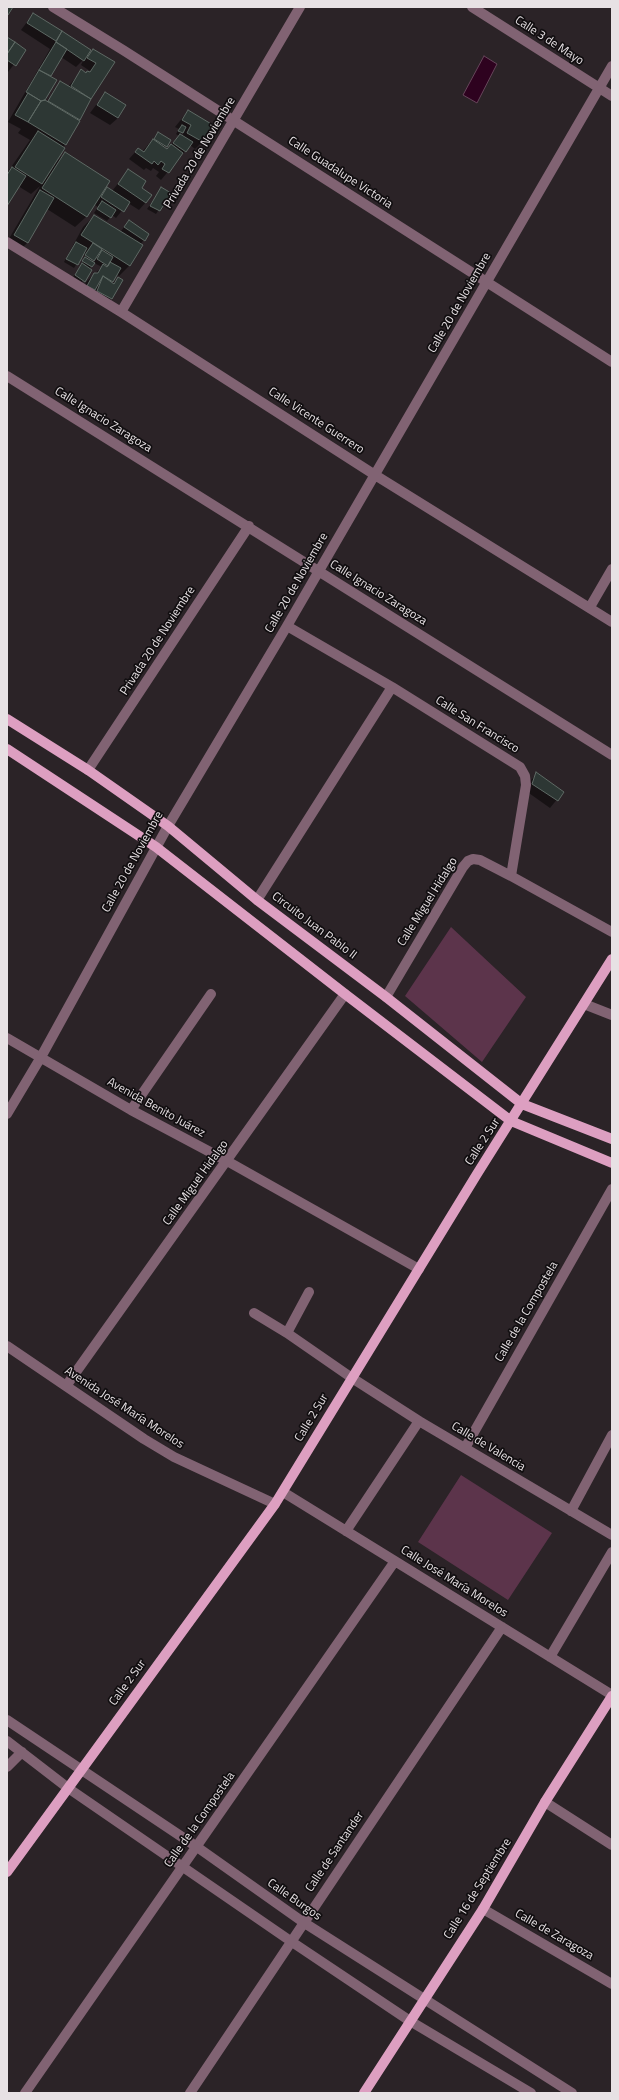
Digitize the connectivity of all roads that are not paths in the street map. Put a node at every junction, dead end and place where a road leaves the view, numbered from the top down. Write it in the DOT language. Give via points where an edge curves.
graph roads {
  1 [pos="53,7"];
  2 [pos="300,7"];
  3 [pos="472,7"];
  4 [pos="612,66"];
  5 [pos="599,88"];
  6 [pos="612,96"];
  7 [pos="234,121"];
  8 [pos="7,242"];
  9 [pos="487,283"];
  10 [pos="121,312"];
  11 [pos="612,362"];
  12 [pos="7,376"];
  13 [pos="375,475"];
  14 [pos="249,526"];
  15 [pos="612,569"];
  16 [pos="319,571"];
  17 [pos="590,608"];
  18 [pos="612,622"];
  19 [pos="287,626"];
  20 [pos="392,687"];
  21 [pos="7,719"];
  22 [pos="7,749"];
  23 [pos="612,755"];
  24 [pos="88,770"];
  25 [pos="168,826"];
  26 [pos="156,847"];
  27 [pos="511,876"];
  28 [pos="257,900"];
  29 [pos="612,932"];
  30 [pos="612,959"];
  31 [pos="210,994"];
  32 [pos="345,994"];
  33 [pos="386,997"];
  34 [pos="584,1004"];
  35 [pos="612,1015"];
  36 [pos="7,1038"];
  37 [pos="41,1057"];
  38 [pos="522,1104"];
  39 [pos="131,1110"];
  40 [pos="7,1114"];
  41 [pos="512,1121"];
  42 [pos="612,1139"];
  43 [pos="228,1162"];
  44 [pos="612,1163"];
  45 [pos="612,1189"];
  46 [pos="419,1269"];
  47 [pos="309,1292"];
  48 [pos="254,1313"];
  49 [pos="287,1333"];
  50 [pos="7,1346"];
  51 [pos="352,1378"];
  52 [pos="66,1386"];
  53 [pos="419,1421"];
  54 [pos="612,1435"];
  55 [pos="465,1448"];
  56 [pos="283,1492"];
  57 [pos="275,1504"];
  58 [pos="571,1511"];
  59 [pos="346,1531"];
  60 [pos="612,1535"];
  61 [pos="612,1552"];
  62 [pos="395,1561"];
  63 [pos="502,1627"];
  64 [pos="550,1657"];
  65 [pos="612,1696"];
  66 [pos="7,1720"];
  67 [pos="7,1742"];
  68 [pos="22,1752"];
  69 [pos="7,1767"];
  70 [pos="80,1771"];
  71 [pos="68,1788"];
  72 [pos="546,1802"];
  73 [pos="612,1845"];
  74 [pos="197,1848"];
  75 [pos="182,1868"];
  76 [pos="7,1872"];
  77 [pos="483,1909"];
  78 [pos="303,1922"];
  79 [pos="292,1942"];
  80 [pos="612,1984"];
  81 [pos="423,2000"];
  82 [pos="410,2021"];
  83 [pos="366,2092"];
  84 [pos="25,2093"];
  85 [pos="190,2093"];
  86 [pos="530,2093"];
  87 [pos="572,2093"];
  1 -- 7 [label="street, Calle Guadalupe Victoria"];
  2 -- 7 [label="street, Privada 20 de Noviembre"];
  3 -- 5 [label="street, Calle 3 de Mayo"];
  4 -- 5 [label="street, Calle 20 de Noviembre"];
  5 -- 6 [label="street, Calle 3 de Mayo"];
  5 -- 9 [label="street, Calle 20 de Noviembre"];
  7 -- 9 [label="street, Calle Guadalupe Victoria"];
  7 -- 10 [label="street, Privada 20 de Noviembre"];
  8 -- 10 [label="street, Calle Vicente Guerrero" via="49,262"];
  9 -- 11 [label="street, Calle Guadalupe Victoria"];
  9 -- 13 [label="street, Calle 20 de Noviembre"];
  10 -- 13 [label="street, Calle Vicente Guerrero"];
  12 -- 14 [label="street, Calle Ignacio Zaragoza"];
  13 -- 16 [label="street, Calle 20 de Noviembre"];
  13 -- 17 [label="street, Calle Vicente Guerrero"];
  14 -- 16 [label="street, Calle Ignacio Zaragoza"];
  14 -- 24 [label="street, Privada 20 de Noviembre"];
  15 -- 17 [label="street"];
  16 -- 19 [label="street, Calle 20 de Noviembre"];
  16 -- 23 [label="street, Calle Ignacio Zaragoza"];
  17 -- 18 [label="street, Calle Vicente Guerrero"];
  19 -- 20 [label="street, Calle San Francisco"];
  19 -- 25 [label="street, Calle 20 de Noviembre"];
  20 -- 27 [label="street, Calle San Francisco" via="520,767 526,785"];
  20 -- 28 [label="street"];
  21 -- 24 [label="main road, Circuito Juan Pablo II"];
  22 -- 26 [label="main road"];
  24 -- 25 [label="main road, Circuito Juan Pablo II"];
  25 -- 26 [label="street, Calle 20 de Noviembre"];
  25 -- 28 [label="main road, Circuito Juan Pablo II"];
  26 -- 32 [label="main road"];
  26 -- 37 [label="street, Calle 20 de Noviembre"];
  27 -- 29 [label="street"];
  27 -- 33 [label="street, Calle Miguel Hidalgo" via="480,860 473,858 468,861"];
  28 -- 33 [label="main road, Circuito Juan Pablo II"];
  30 -- 34 [label="main road, Calle 2 Sur"];
  31 -- 39 [label="street"];
  32 -- 41 [label="main road"];
  32 -- 43 [label="street, Calle Miguel Hidalgo"];
  33 -- 38 [label="main road, Circuito Juan Pablo II"];
  34 -- 35 [label="street"];
  34 -- 38 [label="main road, Calle 2 Sur"];
  36 -- 37 [label="street, Avenida Benito Juárez"];
  37 -- 39 [label="street, Avenida Benito Juárez"];
  37 -- 40 [label="street, Calle 20 de Noviembre"];
  38 -- 41 [label="main road, Calle 2 Sur"];
  38 -- 42 [label="main road, Circuito Juan Pablo II"];
  39 -- 43 [label="street, Avenida Benito Juárez"];
  41 -- 44 [label="main road"];
  41 -- 46 [label="main road, Calle 2 Sur"];
  43 -- 46 [label="street, Avenida Benito Juárez"];
  43 -- 52 [label="street, Calle Miguel Hidalgo"];
  45 -- 55 [label="street, Calle de la Compostela"];
  46 -- 51 [label="main road, Calle 2 Sur"];
  47 -- 49 [label="street"];
  48 -- 49 [label="street, Calle de Valencia"];
  49 -- 51 [label="street, Calle de Valencia"];
  50 -- 52 [label="street, Avenida José María Morelos"];
  51 -- 53 [label="street, Calle de Valencia"];
  51 -- 56 [label="main road, Calle 2 Sur"];
  52 -- 57 [label="street, Avenida José María Morelos" via="174,1457"];
  53 -- 55 [label="street, Calle de Valencia"];
  53 -- 59 [label="street"];
  54 -- 58 [label="street"];
  55 -- 58 [label="street, Calle de Valencia"];
  56 -- 57 [label="main road, Calle 2 Sur"];
  56 -- 59 [label="street, Calle José María Morelos"];
  57 -- 70 [label="main road, Calle 2 Sur"];
  58 -- 60 [label="street, Calle de Valencia"];
  59 -- 62 [label="street, Calle José María Morelos"];
  61 -- 64 [label="street"];
  62 -- 63 [label="street, Calle José María Morelos"];
  62 -- 74 [label="street, Calle de la Compostela"];
  63 -- 64 [label="street, Calle José María Morelos"];
  63 -- 78 [label="street, Calle de Santander"];
  64 -- 65 [label="street, Calle José María Morelos"];
  65 -- 72 [label="main road, Calle 16 de Septiembre"];
  66 -- 70 [label="street, Calle Burgos"];
  67 -- 68 [label="street"];
  68 -- 69 [label="street"];
  68 -- 71 [label="street"];
  70 -- 71 [label="main road, Calle 2 Sur"];
  70 -- 74 [label="street, Calle Burgos"];
  71 -- 75 [label="street"];
  71 -- 76 [label="main road, Calle 2 Sur"];
  72 -- 73 [label="street"];
  72 -- 77 [label="main road, Calle 16 de Septiembre"];
  74 -- 75 [label="street, Calle de la Compostela"];
  74 -- 78 [label="street, Calle Burgos"];
  75 -- 79 [label="street"];
  75 -- 84 [label="street, Calle de la Compostela"];
  77 -- 80 [label="street, Calle de Zaragoza"];
  77 -- 81 [label="main road, Calle 16 de Septiembre"];
  78 -- 79 [label="street, Calle de Santander"];
  78 -- 81 [label="street, Calle Burgos"];
  79 -- 82 [label="street"];
  79 -- 85 [label="street, Calle de Santander"];
  81 -- 82 [label="main road, Calle 16 de Septiembre"];
  81 -- 87 [label="street, Calle Burgos"];
  82 -- 83 [label="main road, Calle 16 de Septiembre"];
  82 -- 86 [label="street"];
}
